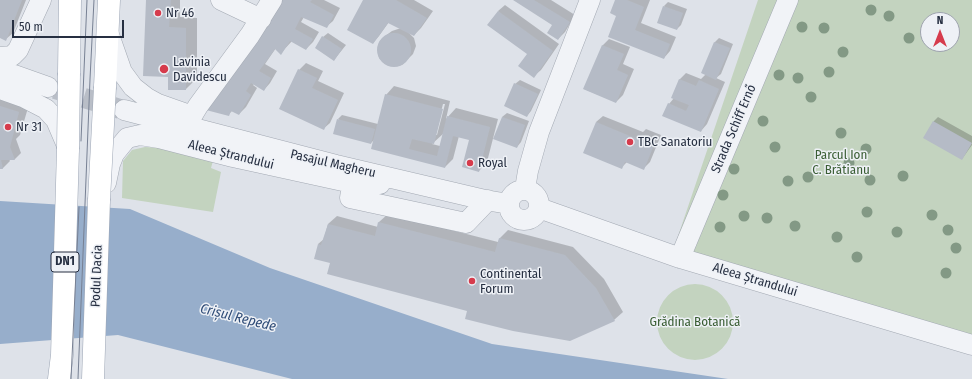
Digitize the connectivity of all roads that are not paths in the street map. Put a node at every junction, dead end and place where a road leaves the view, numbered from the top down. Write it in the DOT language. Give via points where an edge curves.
graph roads {
  1 [pos="41,0"];
  2 [pos="70,0"];
  3 [pos="109,0"];
  4 [pos="221,0"];
  5 [pos="272,0"];
  6 [pos="590,0"];
  7 [pos="788,0"];
  8 [pos="261,18"];
  9 [pos="108,32"];
  10 [pos="0,57"];
  11 [pos="0,70"];
  12 [pos="48,87"];
  13 [pos="0,89"];
  14 [pos="124,110"];
  15 [pos="192,116"];
  16 [pos="68,160"];
  17 [pos="404,180"];
  18 [pos="525,189"];
  19 [pos="351,190"];
  20 [pos="99,200"];
  21 [pos="488,200"];
  22 [pos="509,204"];
  23 [pos="540,208"];
  24 [pos="680,258"];
  25 [pos="972,345"];
  26 [pos="93,378"];
  27 [pos="59,379"];
  1 -- 10 [label="street" via="18,50 12,56"];
  2 -- 16 [label="main road, DN1, bridge"];
  3 -- 9 [label="main road, DN1"];
  4 -- 8 [label="street"];
  5 -- 8 [label="street"];
  6 -- 18 [label="street" via="539,132"];
  7 -- 24 [label="street, Strada Schiff Ernő"];
  8 -- 15 [label="street"];
  9 -- 15 [label="street, Aleea Ștrandului" via="122,72 133,87 158,104"];
  9 -- 20 [label="main road, DN1, bridge"];
  11 -- 12 [label="street"];
  13 -- 16 [label="street" via="46,109 56,120"];
  14 -- 17 [label="street, Pasajul Magheru" via="329,164"];
  15 -- 17 [label="street, Aleea Ștrandului" via="389,170"];
  16 -- 27 [label="main road, DN1" via="62,355"];
  17 -- 19 [label="street, Aleea Ștrandului"];
  17 -- 21 [label="street, Aleea Ștrandului"];
  18 -- 22 [label="street" via="516,192"];
  18 -- 23 [label="street" via="535,193"];
  19 -- 20 [label="street, Aleea Ștrandului" via="233,157 140,135 127,138 114,154"];
  19 -- 21 [label="street" via="466,223"];
  20 -- 26 [label="main road, Podul Dacia / DN1"];
  21 -- 22 [label="street, Aleea Ștrandului"];
  22 -- 23 [label="street" via="512,213 524,220 534,217"];
  23 -- 24 [label="street, Aleea Ștrandului"];
  24 -- 25 [label="street, Aleea Ștrandului"];
}
